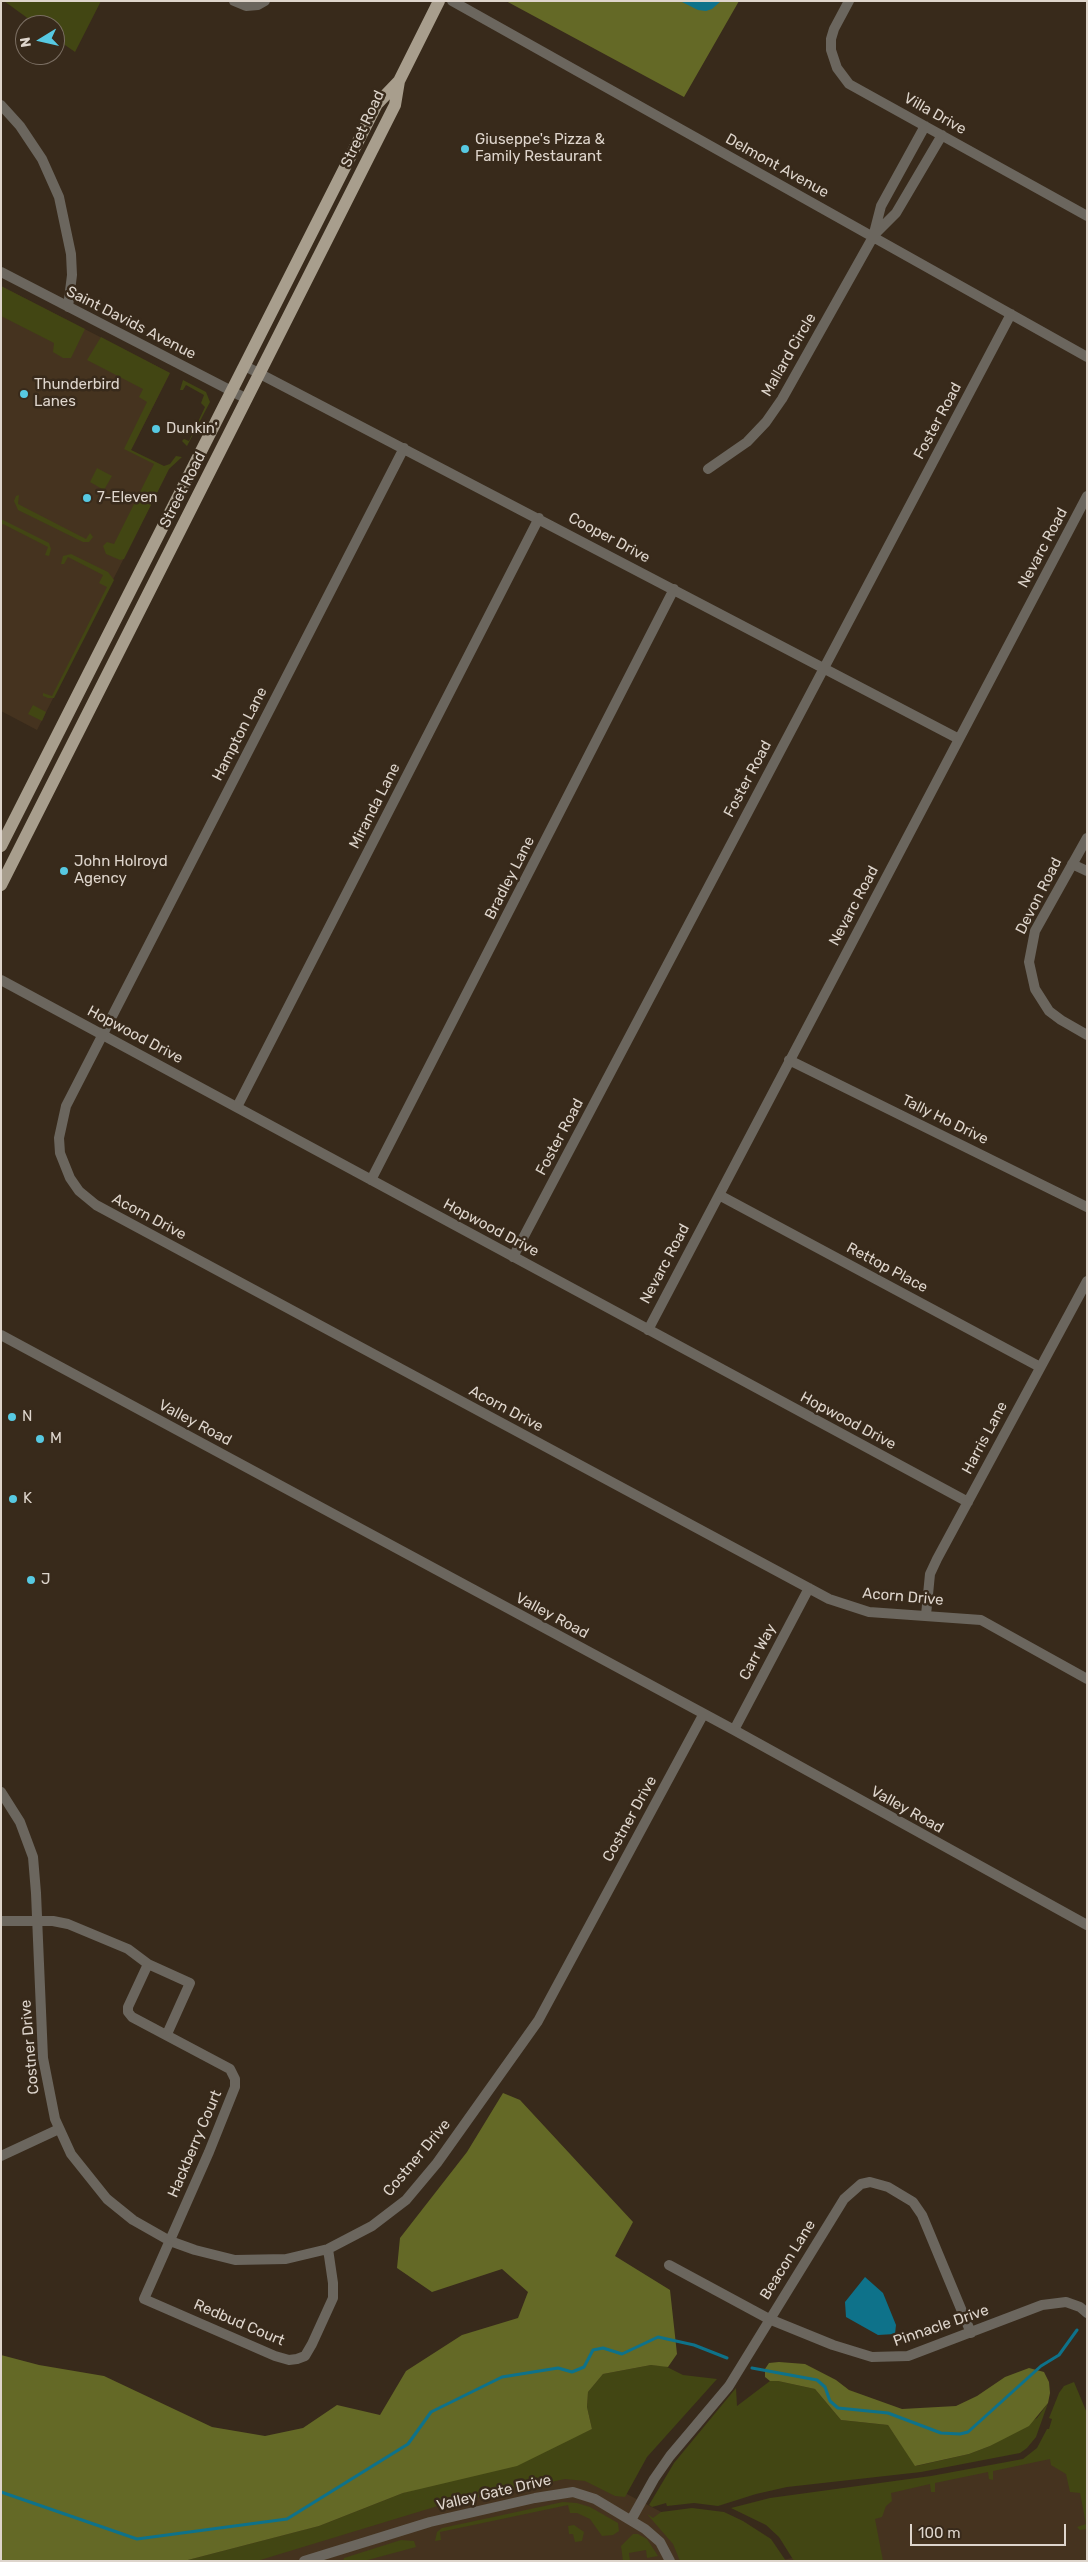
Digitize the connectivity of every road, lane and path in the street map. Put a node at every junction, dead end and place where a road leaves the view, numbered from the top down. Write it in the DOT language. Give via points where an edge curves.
graph roads {
  1 [pos="234,1"];
  2 [pos="265,1"];
  3 [pos="439,1"];
  4 [pos="452,1"];
  5 [pos="849,1"];
  6 [pos="399,81"];
  7 [pos="1,105"];
  8 [pos="926,126"];
  9 [pos="942,136"];
  10 [pos="1087,216"];
  11 [pos="873,237"];
  12 [pos="1,272"];
  13 [pos="68,307"];
  14 [pos="1011,314"];
  15 [pos="1087,357"];
  16 [pos="244,366"];
  17 [pos="260,373"];
  18 [pos="231,392"];
  19 [pos="246,399"];
  20 [pos="404,448"];
  21 [pos="708,469"];
  22 [pos="1087,496"];
  23 [pos="539,518"];
  24 [pos="674,589"];
  25 [pos="824,668"];
  26 [pos="959,739"];
  27 [pos="1087,838"];
  28 [pos="1,846"];
  29 [pos="1072,864"];
  30 [pos="1087,872"];
  31 [pos="1,885"];
  32 [pos="1,980"];
  33 [pos="103,1035"];
  34 [pos="1087,1035"];
  35 [pos="789,1060"];
  36 [pos="237,1107"];
  37 [pos="372,1180"];
  38 [pos="719,1195"];
  39 [pos="1087,1207"];
  40 [pos="513,1257"];
  41 [pos="1087,1281"];
  42 [pos="648,1330"];
  43 [pos="1,1335"];
  44 [pos="1040,1367"];
  45 [pos="968,1502"];
  46 [pos="809,1588"];
  47 [pos="926,1615"];
  48 [pos="1086,1678"];
  49 [pos="703,1715"];
  50 [pos="734,1730"];
  51 [pos="1,1792"];
  52 [pos="38,1921"];
  53 [pos="1,1922"];
  54 [pos="1087,1925"];
  55 [pos="148,1964"];
  56 [pos="167,2034"];
  57 [pos="59,2129"];
  58 [pos="1,2156"];
  59 [pos="170,2241"];
  60 [pos="328,2248"];
  61 [pos="668,2265"];
  62 [pos="1087,2313"];
  63 [pos="769,2319"];
  64 [pos="971,2333"];
  65 [pos="631,2520"];
  66 [pos="304,2561"];
  67 [pos="670,2561"];
  1 -- 2 [label="street" via="246,6"];
  3 -- 6 [label="main road, Street Road"];
  4 -- 11 [label="street, Delmont Avenue"];
  5 -- 8 [label="street, Villa Drive" via="831,39 841,76 849,84"];
  6 -- 16 [label="main road, Street Road" via="377,104"];
  6 -- 17 [label="main road, Street Road" via="395,105"];
  7 -- 13 [label="street" via="42,159 59,197 71,254"];
  8 -- 9 [label="street, Villa Drive"];
  8 -- 11 [label="street" via="881,206"];
  9 -- 10 [label="street, Villa Drive"];
  9 -- 11 [label="street" via="896,213"];
  11 -- 14 [label="street, Delmont Avenue"];
  11 -- 21 [label="street, Mallard Circle" via="774,411 738,449"];
  12 -- 13 [label="street, Saint Davids Avenue"];
  13 -- 18 [label="street, Saint Davids Avenue"];
  14 -- 15 [label="street, Delmont Avenue"];
  14 -- 25 [label="street, Foster Road"];
  16 -- 17 [label="street, Cooper Drive"];
  16 -- 18 [label="main road, Street Road"];
  17 -- 19 [label="main road, Street Road"];
  17 -- 20 [label="street, Cooper Drive"];
  18 -- 19 [label="street, Saint Davids Avenue"];
  18 -- 28 [label="main road, Street Road"];
  19 -- 31 [label="main road, Street Road"];
  20 -- 23 [label="street, Cooper Drive"];
  20 -- 33 [label="street, Hampton Lane"];
  22 -- 26 [label="street, Nevarc Road"];
  23 -- 24 [label="street, Cooper Drive"];
  23 -- 36 [label="street, Miranda Lane"];
  24 -- 25 [label="street, Cooper Drive"];
  24 -- 37 [label="street, Bradley Lane"];
  25 -- 26 [label="street, Cooper Drive"];
  25 -- 40 [label="street, Foster Road"];
  26 -- 35 [label="street, Nevarc Road"];
  27 -- 29 [label="street, Devon Road"];
  29 -- 30 [label="street"];
  29 -- 34 [label="street, Devon Road" via="1036,931 1029,962 1035,990 1049,1010"];
  32 -- 33 [label="street, Hopwood Drive"];
  33 -- 36 [label="street, Hopwood Drive"];
  33 -- 46 [label="street, Acorn Drive" via="66,1106 60,1127 60,1153 65,1169 87,1199"];
  35 -- 38 [label="street, Nevarc Road"];
  35 -- 39 [label="street, Tally Ho Drive"];
  36 -- 37 [label="street, Hopwood Drive"];
  37 -- 40 [label="street, Hopwood Drive"];
  38 -- 42 [label="street, Nevarc Road"];
  38 -- 44 [label="street, Rettop Place"];
  40 -- 42 [label="street, Hopwood Drive"];
  41 -- 44 [label="street, Harris Lane"];
  42 -- 45 [label="street, Hopwood Drive"];
  43 -- 49 [label="street, Valley Road"];
  44 -- 45 [label="street, Harris Lane"];
  45 -- 47 [label="street, Harris Lane" via="930,1574"];
  46 -- 47 [label="street, Acorn Drive" via="853,1608"];
  46 -- 50 [label="street, Carr Way"];
  47 -- 48 [label="street, Acorn Drive" via="981,1620"];
  49 -- 50 [label="street, Valley Road"];
  49 -- 60 [label="street, Costner Drive" via="538,2021 502,2074 406,2200 372,2226"];
  50 -- 54 [label="street, Valley Road"];
  51 -- 52 [label="street, Costner Drive" via="20,1822 33,1857"];
  52 -- 53 [label="street"];
  52 -- 55 [label="street" via="68,1924 128,1949"];
  52 -- 57 [label="street, Costner Drive" via="43,2058 49,2097"];
  55 -- 56 [label="street, Hackberry Court" via="128,2012"];
  55 -- 56 [label="street" via="190,1983"];
  56 -- 59 [label="street, Hackberry Court" via="230,2069 235,2079 235,2087 209,2152"];
  57 -- 58 [label="street"];
  57 -- 59 [label="street, Costner Drive" via="82,2169 107,2199 133,2220"];
  59 -- 60 [label="street, Costner Drive" via="215,2256 250,2261 286,2259"];
  59 -- 60 [label="street, Redbud Court" via="144,2299 289,2360 305,2356 333,2298"];
  61 -- 63 [label="street, Pinnacle Drive"];
  62 -- 64 [label="street, Pinnacle Drive" via="1066,2302 1054,2303"];
  63 -- 64 [label="street, Pinnacle Drive" via="872,2357 908,2356"];
  63 -- 64 [label="street, Beacon Lane" via="844,2199 861,2184 870,2182 888,2187 913,2202 922,2215"];
  63 -- 65 [label="street, Beacon Lane" via="729,2386 654,2479"];
  65 -- 66 [label="street, Valley Gate Drive" via="584,2494 564,2493 430,2522"];
  65 -- 67 [label="street, Valley Gate Drive" via="653,2535"];
}
